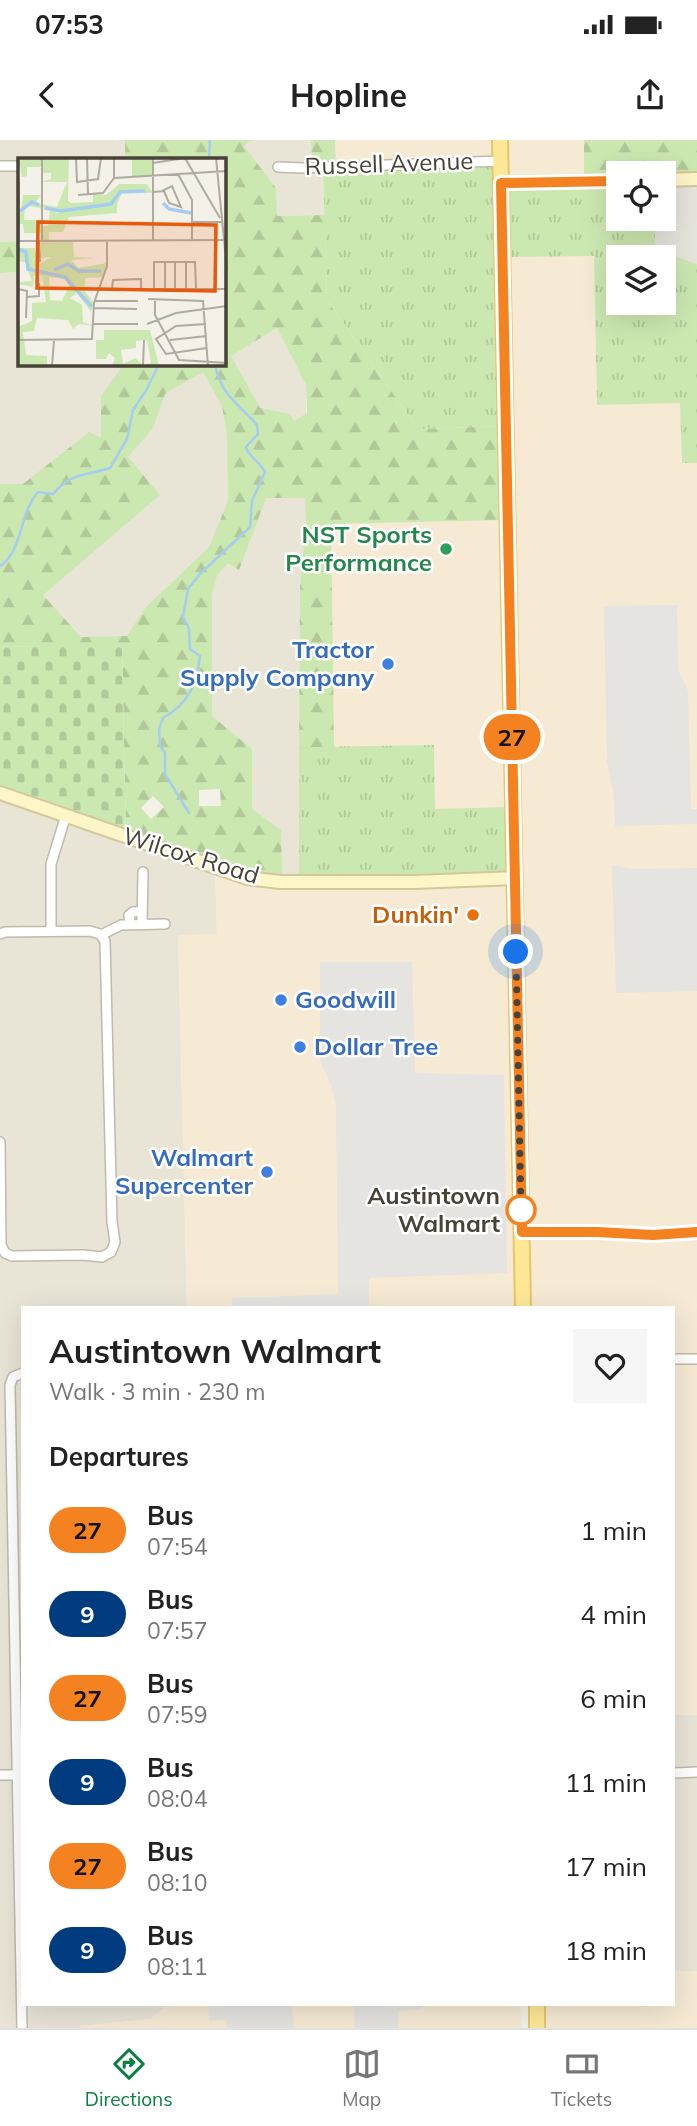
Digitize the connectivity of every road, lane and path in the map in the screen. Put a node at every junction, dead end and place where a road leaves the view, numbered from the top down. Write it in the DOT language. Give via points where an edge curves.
graph roads {
  1 [pos="500,140"];
  2 [pos="501,161"];
  3 [pos="0,166"];
  4 [pos="18,166"];
  5 [pos="278,167"];
  6 [pos="697,179"];
  7 [pos="676,180"];
  8 [pos="606,181"];
  9 [pos="501,183"];
  10 [pos="0,793"];
  11 [pos="66,815"];
  12 [pos="143,872"];
  13 [pos="515,878"];
  14 [pos="142,911"];
  15 [pos="130,924"];
  16 [pos="142,924"];
  17 [pos="164,924"];
  18 [pos="51,932"];
  19 [pos="0,934"];
  20 [pos="101,935"];
  21 [pos="0,1142"];
  22 [pos="523,1306"];
  23 [pos="675,1359"];
  24 [pos="697,1359"];
  25 [pos="21,1374"];
  26 [pos="18,1493"];
  27 [pos="19,1607"];
  28 [pos="20,1718"];
  29 [pos="697,1772"];
  30 [pos="675,1773"];
  31 [pos="0,1775"];
  32 [pos="18,1775"];
  33 [pos="21,1829"];
  34 [pos="22,2006"];
  35 [pos="537,2006"];
  36 [pos="22,2028"];
  37 [pos="537,2028"];
  1 -- 2 [label="main road"];
  2 -- 5 [label="street, Russell Avenue"];
  2 -- 9 [label="main road"];
  3 -- 4 [label="street"];
  6 -- 7 [label="street"];
  8 -- 9 [label="street"];
  9 -- 13 [label="main road"];
  10 -- 11 [label="street, Wilcox Road"];
  11 -- 13 [label="street, Wilcox Road" via="232,874 264,880"];
  11 -- 18 [label="street" via="51,864"];
  12 -- 14 [label="street"];
  13 -- 22 [label="main road"];
  14 -- 15 [label="street" via="130,915"];
  14 -- 16 [label="street"];
  15 -- 16 [label="street"];
  15 -- 20 [label="street"];
  16 -- 17 [label="street"];
  18 -- 19 [label="street"];
  18 -- 20 [label="street"];
  20 -- 21 [label="street" via="107,946 115,1242 111,1252 102,1257 5,1253 1,1245"];
  23 -- 24 [label="street"];
  25 -- 26 [label="street" via="10,1385"];
  26 -- 27 [label="street"];
  27 -- 28 [label="street"];
  28 -- 32 [label="street"];
  29 -- 30 [label="street"];
  31 -- 32 [label="street"];
  32 -- 33 [label="street"];
  34 -- 36 [label="street"];
  35 -- 37 [label="main road"];
}
